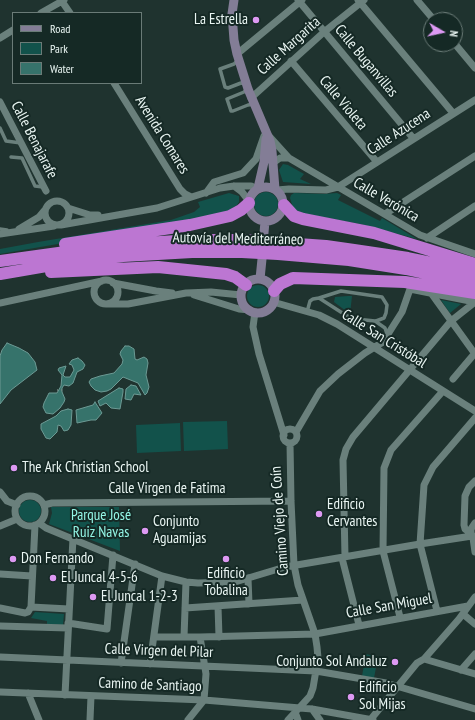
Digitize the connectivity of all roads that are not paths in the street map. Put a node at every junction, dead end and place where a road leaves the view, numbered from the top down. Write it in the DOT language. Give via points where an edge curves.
graph roads {
  1 [pos="62,0"];
  2 [pos="234,0"];
  3 [pos="417,0"];
  4 [pos="300,1"];
  5 [pos="360,1"];
  6 [pos="43,12"];
  7 [pos="69,12"];
  8 [pos="427,12"];
  9 [pos="12,31"];
  10 [pos="324,32"];
  11 [pos="0,38"];
  12 [pos="462,52"];
  13 [pos="237,57"];
  14 [pos="291,61"];
  15 [pos="475,68"];
  16 [pos="115,84"];
  17 [pos="247,86"];
  18 [pos="475,100"];
  19 [pos="253,101"];
  20 [pos="0,102"];
  21 [pos="453,113"];
  22 [pos="0,128"];
  23 [pos="265,132"];
  24 [pos="414,138"];
  25 [pos="21,143"];
  26 [pos="11,156"];
  27 [pos="475,156"];
  28 [pos="289,158"];
  29 [pos="377,162"];
  30 [pos="273,163"];
  31 [pos="234,186"];
  32 [pos="338,187"];
  33 [pos="44,189"];
  34 [pos="257,189"];
  35 [pos="276,189"];
  36 [pos="206,193"];
  37 [pos="191,197"];
  38 [pos="56,200"];
  39 [pos="249,202"];
  40 [pos="284,205"];
  41 [pos="475,206"];
  42 [pos="68,208"];
  43 [pos="45,209"];
  44 [pos="385,214"];
  45 [pos="108,215"];
  46 [pos="265,221"];
  47 [pos="59,225"];
  48 [pos="0,229"];
  49 [pos="14,231"];
  50 [pos="264,233"];
  51 [pos="0,234"];
  52 [pos="427,238"];
  53 [pos="242,246"];
  54 [pos="279,248"];
  55 [pos="475,254"];
  56 [pos="262,259"];
  57 [pos="0,260"];
  58 [pos="475,264"];
  59 [pos="475,272"];
  60 [pos="2,273"];
  61 [pos="260,279"];
  62 [pos="102,281"];
  63 [pos="113,283"];
  64 [pos="84,284"];
  65 [pos="475,284"];
  66 [pos="244,290"];
  67 [pos="183,293"];
  68 [pos="432,293"];
  69 [pos="94,294"];
  70 [pos="475,294"];
  71 [pos="274,296"];
  72 [pos="319,298"];
  73 [pos="475,302"];
  74 [pos="0,303"];
  75 [pos="108,304"];
  76 [pos="252,311"];
  77 [pos="307,312"];
  78 [pos="375,321"];
  79 [pos="451,321"];
  80 [pos="387,335"];
  81 [pos="374,348"];
  82 [pos="475,353"];
  83 [pos="410,370"];
  84 [pos="453,379"];
  85 [pos="443,391"];
  86 [pos="475,411"];
  87 [pos="475,418"];
  88 [pos="296,432"];
  89 [pos="284,435"];
  90 [pos="290,443"];
  91 [pos="475,481"];
  92 [pos="0,492"];
  93 [pos="291,501"];
  94 [pos="17,504"];
  95 [pos="44,505"];
  96 [pos="17,519"];
  97 [pos="475,523"];
  98 [pos="37,524"];
  99 [pos="0,526"];
  100 [pos="473,537"];
  101 [pos="73,538"];
  102 [pos="420,544"];
  103 [pos="383,550"];
  104 [pos="475,552"];
  105 [pos="113,555"];
  106 [pos="343,558"];
  107 [pos="135,564"];
  108 [pos="294,565"];
  109 [pos="0,574"];
  110 [pos="32,576"];
  111 [pos="162,576"];
  112 [pos="248,578"];
  113 [pos="186,582"];
  114 [pos="475,597"];
  115 [pos="303,600"];
  116 [pos="249,604"];
  117 [pos="218,606"];
  118 [pos="468,606"];
  119 [pos="31,607"];
  120 [pos="0,608"];
  121 [pos="185,608"];
  122 [pos="69,609"];
  123 [pos="437,611"];
  124 [pos="463,614"];
  125 [pos="400,617"];
  126 [pos="475,624"];
  127 [pos="68,625"];
  128 [pos="359,625"];
  129 [pos="0,626"];
  130 [pos="315,634"];
  131 [pos="154,636"];
  132 [pos="219,636"];
  133 [pos="184,637"];
  134 [pos="200,637"];
  135 [pos="475,654"];
  136 [pos="0,657"];
  137 [pos="424,659"];
  138 [pos="67,660"];
  139 [pos="121,663"];
  140 [pos="150,664"];
  141 [pos="205,666"];
  142 [pos="462,670"];
  143 [pos="316,671"];
  144 [pos="475,674"];
  145 [pos="397,686"];
  146 [pos="0,692"];
  147 [pos="28,693"];
  148 [pos="65,695"];
  149 [pos="91,696"];
  150 [pos="204,700"];
  151 [pos="312,709"];
  152 [pos="475,709"];
  153 [pos="298,710"];
  154 [pos="39,720"];
  155 [pos="90,720"];
  156 [pos="188,720"];
  157 [pos="288,720"];
  158 [pos="298,720"];
  159 [pos="320,720"];
  160 [pos="372,720"];
  1 -- 6 [label="street"];
  1 -- 7 [label="street"];
  2 -- 13 [label="street" via="232,14"];
  3 -- 8 [label="street"];
  4 -- 10 [label="street, Calle Buganvillas"];
  4 -- 13 [label="street"];
  5 -- 10 [label="street, Calle Margarita"];
  5 -- 21 [label="street"];
  9 -- 11 [label="street"];
  10 -- 14 [label="street, Calle Margarita"];
  10 -- 24 [label="street, Calle Buganvillas"];
  12 -- 15 [label="street"];
  13 -- 17 [label="street"];
  13 -- 17 [label="lane" via="234,64 220,69 224,81 227,88 241,83"];
  14 -- 19 [label="street, Calle Margarita"];
  14 -- 29 [label="street, Calle Violeta"];
  16 -- 37 [label="street, Avenida Comares" via="180,189"];
  17 -- 19 [label="street"];
  17 -- 19 [label="lane" via="244,92 227,99 231,111"];
  18 -- 21 [label="street, Calle Azucena"];
  19 -- 23 [label="street"];
  20 -- 25 [label="street, Calle Benajarafe"];
  21 -- 24 [label="street, Calle Azucena"];
  22 -- 25 [label="lane" via="6,140"];
  23 -- 28 [label="street, Calle Verónica"];
  23 -- 30 [label="street" via="272,151"];
  23 -- 34 [label="street" via="266,152"];
  23 -- 36 [label="street" via="256,158 243,173 214,182"];
  24 -- 29 [label="street, Calle Azucena"];
  25 -- 33 [label="street, Calle Benajarafe"];
  26 -- 33 [label="lane" via="22,158 35,186"];
  27 -- 44 [label="street"];
  28 -- 30 [label="street" via="280,158"];
  28 -- 32 [label="street, Calle Verónica"];
  29 -- 32 [label="street, Calle Azucena"];
  30 -- 35 [label="street"];
  31 -- 34 [label="street" via="251,186"];
  31 -- 36 [label="street"];
  31 -- 39 [label="street"];
  32 -- 35 [label="street" via="326,190"];
  32 -- 44 [label="street, Calle Verónica"];
  33 -- 38 [label="street, Calle Benajarafe"];
  33 -- 43 [label="street, Calle Benajarafe"];
  34 -- 35 [label="street" via="268,186"];
  34 -- 39 [label="street" via="250,196"];
  35 -- 40 [label="street" via="281,194"];
  36 -- 37 [label="street"];
  37 -- 45 [label="street" via="157,208"];
  38 -- 42 [label="street" via="63,202"];
  38 -- 43 [label="street" via="48,203"];
  39 -- 46 [label="street" via="252,213"];
  39 -- 57 [label="highway" via="230,216 190,225 25,251"];
  40 -- 46 [label="street" via="280,215"];
  40 -- 58 [label="highway" via="294,216 303,219 374,233"];
  41 -- 52 [label="street"];
  42 -- 45 [label="street" via="90,215"];
  42 -- 47 [label="street" via="67,219"];
  43 -- 47 [label="street" via="48,222"];
  43 -- 49 [label="street" via="39,217"];
  44 -- 52 [label="street, Calle Verónica"];
  45 -- 47 [label="street"];
  46 -- 50 [label="street"];
  47 -- 49 [label="street"];
  48 -- 49 [label="lane"];
  49 -- 51 [label="street"];
  52 -- 55 [label="street, Calle Verónica"];
  53 -- 54 [label="highway, Autovía del Mediterráneo"];
  53 -- 57 [label="highway, Autovía del Mediterráneo" via="191,240 116,245"];
  53 -- 60 [label="highway, Autovía del Mediterráneo" via="124,256"];
  54 -- 59 [label="highway, Autovía del Mediterráneo" via="354,250"];
  54 -- 65 [label="highway, Autovía del Mediterráneo" via="406,269"];
  56 -- 61 [label="street"];
  60 -- 66 [label="highway" via="158,267 235,276"];
  61 -- 66 [label="street" via="250,282"];
  61 -- 71 [label="street" via="268,283"];
  62 -- 63 [label="street"];
  62 -- 64 [label="street"];
  62 -- 69 [label="street" via="96,286"];
  63 -- 67 [label="street"];
  63 -- 75 [label="street" via="118,293"];
  64 -- 69 [label="street"];
  64 -- 74 [label="street"];
  66 -- 67 [label="street"];
  66 -- 76 [label="street" via="243,304"];
  67 -- 75 [label="street" via="128,304"];
  67 -- 76 [label="street"];
  68 -- 73 [label="street"];
  68 -- 79 [label="street"];
  68 -- 80 [label="street" via="410,289 402,312"];
  69 -- 75 [label="street" via="101,303"];
  70 -- 71 [label="highway" via="405,282 293,278 280,284"];
  71 -- 76 [label="street" via="266,311"];
  71 -- 77 [label="street, Calle San Cristóbal"];
  72 -- 77 [label="lane" via="310,301"];
  72 -- 78 [label="lane" via="347,316"];
  72 -- 78 [label="lane" via="341,291 382,296 387,304 386,313 384,318"];
  73 -- 79 [label="street"];
  76 -- 89 [label="street" via="259,354"];
  77 -- 81 [label="street, Calle San Cristóbal" via="332,321"];
  78 -- 80 [label="lane" via="385,328"];
  79 -- 82 [label="street"];
  79 -- 83 [label="street"];
  80 -- 81 [label="street" via="383,342"];
  81 -- 83 [label="street, Calle San Cristóbal"];
  81 -- 88 [label="street" via="338,374 320,391"];
  82 -- 84 [label="street"];
  83 -- 85 [label="street, Calle San Cristóbal"];
  83 -- 106 [label="street" via="353,436 346,449 343,460"];
  85 -- 86 [label="street, Calle San Cristóbal"];
  85 -- 103 [label="street" via="391,450 384,468"];
  87 -- 102 [label="street" via="433,467 424,485"];
  88 -- 89 [label="street" via="290,429"];
  88 -- 90 [label="street" via="296,440"];
  89 -- 90 [label="street" via="284,439"];
  90 -- 93 [label="street, Camino Viejo de Coín"];
  91 -- 100 [label="street" via="469,487 466,496 464,525"];
  92 -- 94 [label="street" via="7,501"];
  93 -- 95 [label="street, Calle Virgen de Fatima"];
  93 -- 108 [label="street, Camino Viejo de Coín"];
  94 -- 95 [label="street" via="23,498 33,496"];
  94 -- 96 [label="street"];
  95 -- 98 [label="street" via="45,515"];
  96 -- 98 [label="street" via="25,525"];
  96 -- 99 [label="street"];
  97 -- 100 [label="street" via="471,529"];
  98 -- 101 [label="street"];
  98 -- 110 [label="street"];
  100 -- 102 [label="street"];
  100 -- 104 [label="street"];
  101 -- 105 [label="street"];
  101 -- 122 [label="street"];
  102 -- 103 [label="street"];
  102 -- 123 [label="street"];
  103 -- 106 [label="street"];
  103 -- 125 [label="street"];
  105 -- 107 [label="street"];
  105 -- 127 [label="street" via="106,629"];
  106 -- 108 [label="street"];
  106 -- 128 [label="street"];
  107 -- 111 [label="street"];
  107 -- 139 [label="street"];
  108 -- 112 [label="street"];
  108 -- 115 [label="street, Camino Viejo de Coín"];
  109 -- 110 [label="street"];
  110 -- 119 [label="street"];
  111 -- 113 [label="street"];
  111 -- 131 [label="street"];
  112 -- 113 [label="street" via="235,582"];
  112 -- 116 [label="street"];
  113 -- 121 [label="street"];
  114 -- 118 [label="street"];
  115 -- 116 [label="street"];
  115 -- 130 [label="street, Camino Viejo de Coín"];
  116 -- 117 [label="street"];
  117 -- 121 [label="street"];
  117 -- 132 [label="street"];
  118 -- 123 [label="street, Calle San Miguel"];
  118 -- 124 [label="street"];
  119 -- 120 [label="street" via="25,613"];
  119 -- 122 [label="street"];
  121 -- 133 [label="street"];
  122 -- 127 [label="street"];
  123 -- 125 [label="street, Calle San Miguel"];
  124 -- 126 [label="street"];
  124 -- 137 [label="street"];
  125 -- 128 [label="street, Calle San Miguel"];
  127 -- 129 [label="street"];
  127 -- 138 [label="street"];
  128 -- 130 [label="street, Calle San Miguel"];
  130 -- 132 [label="street, Calle San Miguel"];
  130 -- 143 [label="street, Camino Viejo de Coín"];
  131 -- 133 [label="street, Calle San Miguel"];
  131 -- 140 [label="street"];
  132 -- 134 [label="street, Calle San Miguel"];
  133 -- 134 [label="street, Calle San Miguel"];
  134 -- 141 [label="street"];
  135 -- 142 [label="street"];
  136 -- 138 [label="street, Calle Virgen del Pilar"];
  137 -- 142 [label="street"];
  137 -- 145 [label="street" via="417,663"];
  138 -- 139 [label="street, Calle Virgen del Pilar"];
  138 -- 148 [label="street"];
  139 -- 140 [label="street, Calle Virgen del Pilar"];
  140 -- 141 [label="street, Calle Virgen del Pilar"];
  141 -- 143 [label="street, Calle Virgen del Pilar"];
  141 -- 150 [label="street"];
  142 -- 144 [label="street"];
  143 -- 145 [label="street, Calle Virgen del Pilar"];
  143 -- 153 [label="street, Camino Viejo de Coín" via="310,696"];
  145 -- 152 [label="street, Calle Virgen del Pilar"];
  145 -- 160 [label="street"];
  146 -- 147 [label="street, Camino de Santiago"];
  147 -- 148 [label="street, Camino de Santiago"];
  147 -- 154 [label="street"];
  148 -- 149 [label="street, Camino de Santiago"];
  149 -- 150 [label="street, Camino de Santiago"];
  149 -- 155 [label="street"];
  150 -- 153 [label="street, Camino de Santiago"];
  150 -- 156 [label="street"];
  151 -- 153 [label="street, Camino de Santiago"];
  151 -- 159 [label="street"];
  151 -- 160 [label="street, Camino de Santiago"];
  153 -- 157 [label="street, Camino Viejo de Coín"];
  153 -- 158 [label="street"];
}
